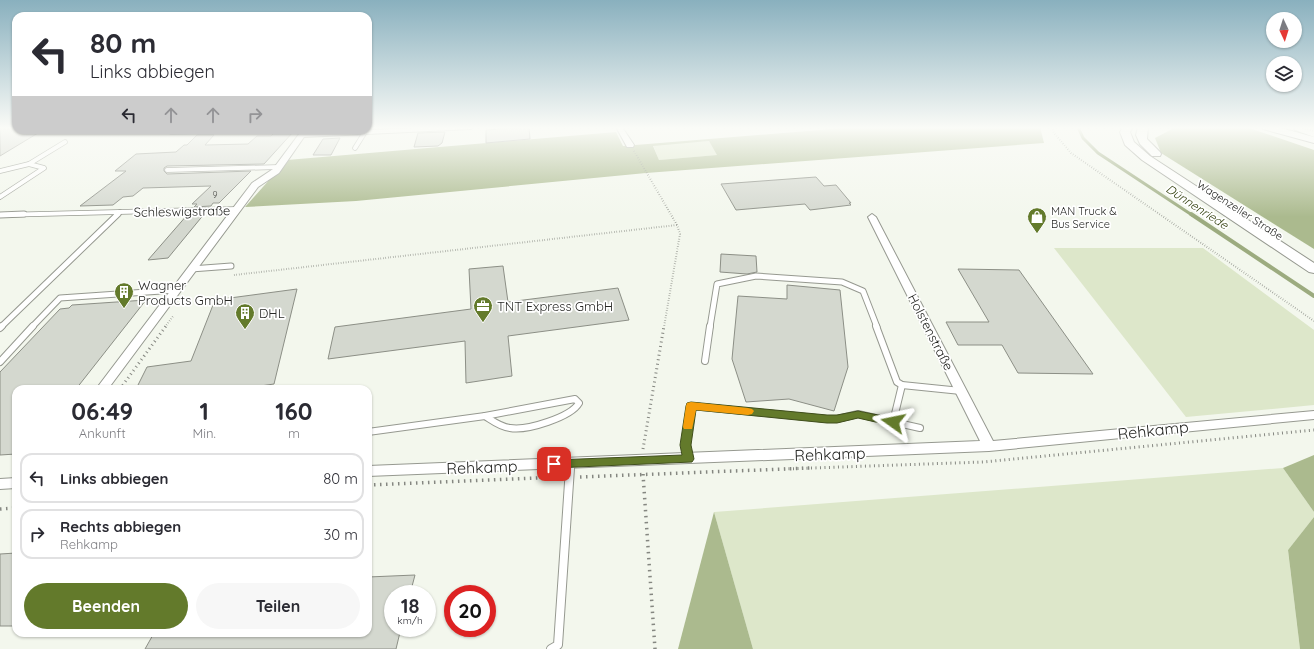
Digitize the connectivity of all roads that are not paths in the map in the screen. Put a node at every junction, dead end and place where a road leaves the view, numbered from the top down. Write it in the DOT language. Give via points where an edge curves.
graph roads {
  1 [pos="40,157"];
  2 [pos="286,157"];
  3 [pos="1145,157"];
  4 [pos="1159,157"];
  5 [pos="29,164"];
  6 [pos="279,167"];
  7 [pos="167,170"];
  8 [pos="0,171"];
  9 [pos="0,197"];
  10 [pos="237,209"];
  11 [pos="120,212"];
  12 [pos="0,215"];
  13 [pos="872,217"];
  14 [pos="1314,257"];
  15 [pos="231,266"];
  16 [pos="1314,269"];
  17 [pos="191,270"];
  18 [pos="176,290"];
  19 [pos="0,328"];
  20 [pos="705,361"];
  21 [pos="0,362"];
  22 [pos="105,385"];
  23 [pos="902,385"];
  24 [pos="961,391"];
  25 [pos="1314,415"];
  26 [pos="485,416"];
  27 [pos="893,422"];
  28 [pos="920,428"];
  29 [pos="372,431"];
  30 [pos="989,446"];
  31 [pos="688,459"];
  32 [pos="570,464"];
  33 [pos="372,471"];
  34 [pos="12,483"];
  35 [pos="0,484"];
  36 [pos="557,648"];
  1 -- 5 [label="lane"];
  2 -- 6 [label="street"];
  3 -- 16 [label="main road"];
  4 -- 14 [label="main road, Wagenzeller Straße"];
  5 -- 8 [label="lane"];
  5 -- 9 [label="lane" via="44,168"];
  6 -- 7 [label="lane"];
  6 -- 10 [label="street" via="255,185"];
  10 -- 11 [label="lane, Schleswigstraße"];
  10 -- 17 [label="street, Schleswigstraße"];
  11 -- 12 [label="lane, Schleswigstraße"];
  11 -- 19 [label="lane"];
  13 -- 24 [label="street, Holstenstraße"];
  15 -- 17 [label="lane"];
  17 -- 18 [label="street, Schleswigstraße"];
  18 -- 21 [label="lane" via="60,298"];
  18 -- 22 [label="street, Schleswigstraße"];
  20 -- 23 [label="lane" via="717,284 756,276 842,282 863,291 897,382"];
  23 -- 24 [label="lane"];
  23 -- 27 [label="lane"];
  24 -- 30 [label="street, Holstenstraße"];
  25 -- 30 [label="street, Rehkamp"];
  26 -- 26 [label="lane" via="500,426 526,428 576,408 579,402 575,399"];
  26 -- 29 [label="lane"];
  27 -- 28 [label="lane"];
  27 -- 31 [label="lane" via="858,414 827,419 691,406 686,445"];
  30 -- 31 [label="street, Rehkamp"];
  31 -- 32 [label="street, Rehkamp"];
  32 -- 33 [label="street, Rehkamp"];
  32 -- 36 [label="lane"];
  34 -- 35 [label="street"];
}
